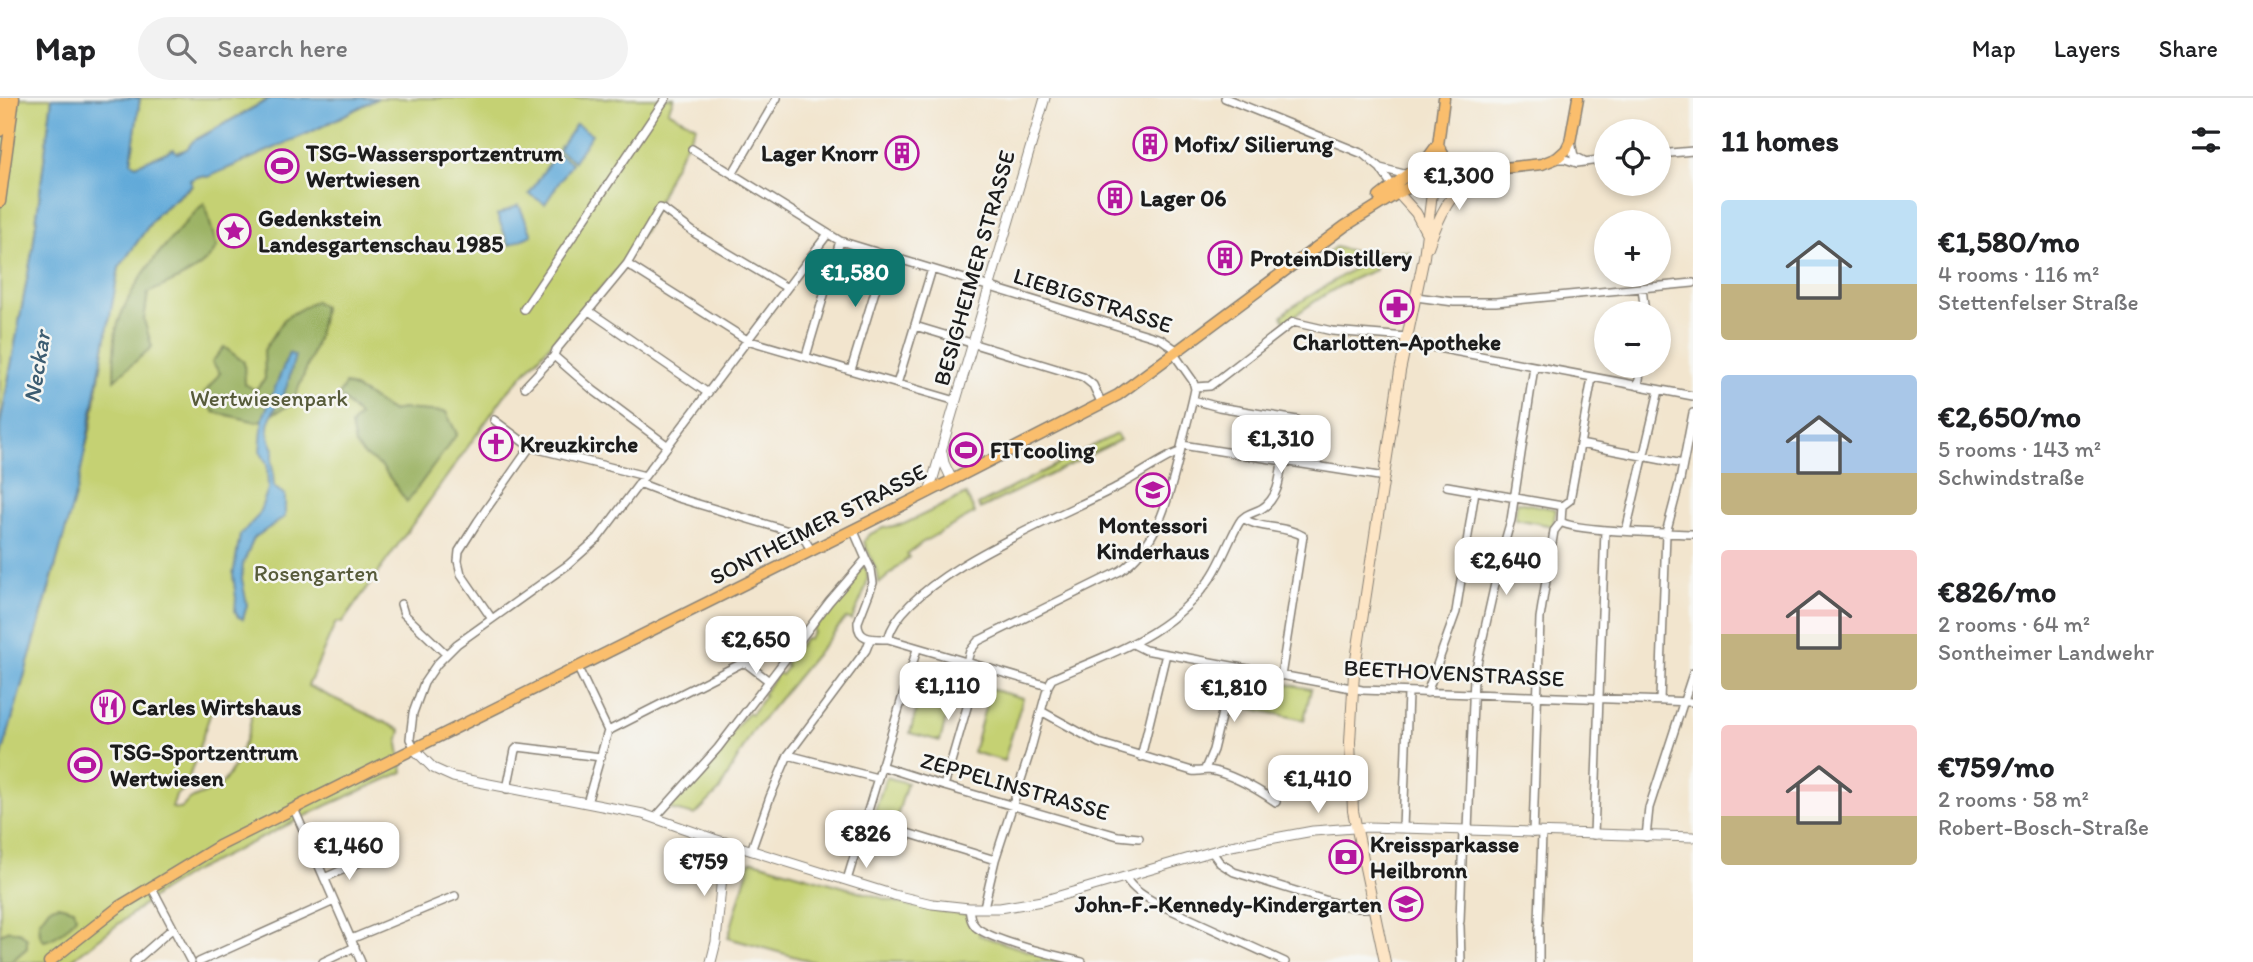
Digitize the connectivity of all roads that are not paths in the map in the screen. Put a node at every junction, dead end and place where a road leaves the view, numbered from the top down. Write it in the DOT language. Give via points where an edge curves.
graph roads {
  1 [pos="4,98"];
  2 [pos="15,98"];
  3 [pos="666,98"];
  4 [pos="777,98"];
  5 [pos="1045,98"];
  6 [pos="1225,98"];
  7 [pos="1444,98"];
  8 [pos="1578,98"];
  9 [pos="0,131"];
  10 [pos="1572,137"];
  11 [pos="1438,144"];
  12 [pos="692,149"];
  13 [pos="1693,151"];
  14 [pos="1671,153"];
  15 [pos="1553,160"];
  16 [pos="1594,161"];
  17 [pos="1584,162"];
  18 [pos="1380,168"];
  19 [pos="1471,171"];
  20 [pos="733,173"];
  21 [pos="1408,175"];
  22 [pos="1434,177"];
  23 [pos="1395,190"];
  24 [pos="0,202"];
  25 [pos="1426,232"];
  26 [pos="827,235"];
  27 [pos="840,241"];
  28 [pos="886,255"];
  29 [pos="1424,257"];
  30 [pos="627,264"];
  31 [pos="932,268"];
  32 [pos="1693,283"];
  33 [pos="990,286"];
  34 [pos="787,288"];
  35 [pos="1642,288"];
  36 [pos="1416,297"];
  37 [pos="1644,301"];
  38 [pos="524,309"];
  39 [pos="589,311"];
  40 [pos="915,326"];
  41 [pos="747,340"];
  42 [pos="1406,340"];
  43 [pos="973,343"];
  44 [pos="1176,352"];
  45 [pos="554,356"];
  46 [pos="806,356"];
  47 [pos="1534,367"];
  48 [pos="851,370"];
  49 [pos="1592,378"];
  50 [pos="1639,378"];
  51 [pos="897,384"];
  52 [pos="1638,386"];
  53 [pos="525,387"];
  54 [pos="1195,387"];
  55 [pos="1658,390"];
  56 [pos="708,393"];
  57 [pos="1693,396"];
  58 [pos="1192,400"];
  59 [pos="956,401"];
  60 [pos="1102,404"];
  61 [pos="1693,413"];
  62 [pos="494,420"];
  63 [pos="1297,420"];
  64 [pos="1580,444"];
  65 [pos="668,446"];
  66 [pos="530,447"];
  67 [pos="1181,448"];
  68 [pos="942,450"];
  69 [pos="1643,456"];
  70 [pos="1282,461"];
  71 [pos="1683,464"];
  72 [pos="645,476"];
  73 [pos="1385,477"];
  74 [pos="952,480"];
  75 [pos="639,483"];
  76 [pos="1447,486"];
  77 [pos="1475,491"];
  78 [pos="929,492"];
  79 [pos="1516,497"];
  80 [pos="1562,506"];
  81 [pos="1243,518"];
  82 [pos="1561,522"];
  83 [pos="853,529"];
  84 [pos="1605,530"];
  85 [pos="1626,531"];
  86 [pos="1666,533"];
  87 [pos="1693,534"];
  88 [pos="811,550"];
  89 [pos="866,559"];
  90 [pos="401,604"];
  91 [pos="492,619"];
  92 [pos="888,639"];
  93 [pos="870,640"];
  94 [pos="1133,644"];
  95 [pos="916,649"];
  96 [pos="1166,653"];
  97 [pos="446,654"];
  98 [pos="967,662"];
  99 [pos="979,666"];
  100 [pos="1233,667"];
  101 [pos="578,668"];
  102 [pos="1693,673"];
  103 [pos="1281,676"];
  104 [pos="769,681"];
  105 [pos="1048,686"];
  106 [pos="1352,689"];
  107 [pos="1408,693"];
  108 [pos="1427,693"];
  109 [pos="1473,694"];
  110 [pos="1537,697"];
  111 [pos="1600,699"];
  112 [pos="1660,700"];
  113 [pos="1684,700"];
  114 [pos="1693,702"];
  115 [pos="1041,711"];
  116 [pos="608,731"];
  117 [pos="415,750"];
  118 [pos="788,755"];
  119 [pos="601,757"];
  120 [pos="1141,757"];
  121 [pos="881,766"];
  122 [pos="1205,769"];
  123 [pos="877,778"];
  124 [pos="944,786"];
  125 [pos="507,789"];
  126 [pos="1276,802"];
  127 [pos="587,803"];
  128 [pos="1013,805"];
  129 [pos="294,809"];
  130 [pos="654,818"];
  131 [pos="865,820"];
  132 [pos="1356,827"];
  133 [pos="1403,828"];
  134 [pos="1466,831"];
  135 [pos="1537,833"];
  136 [pos="1594,835"];
  137 [pos="1646,837"];
  138 [pos="1693,837"];
  139 [pos="1139,838"];
  140 [pos="724,842"];
  141 [pos="751,851"];
  142 [pos="1212,852"];
  143 [pos="995,860"];
  144 [pos="363,861"];
  145 [pos="1125,877"];
  146 [pos="324,878"];
  147 [pos="847,880"];
  148 [pos="150,886"];
  149 [pos="455,896"];
  150 [pos="334,901"];
  151 [pos="984,907"];
  152 [pos="969,908"];
  153 [pos="1373,908"];
  154 [pos="173,928"];
  155 [pos="351,939"];
  156 [pos="355,947"];
  157 [pos="49,962"];
  158 [pos="134,962"];
  159 [pos="191,962"];
  160 [pos="198,962"];
  161 [pos="323,962"];
  162 [pos="361,962"];
  163 [pos="711,962"];
  164 [pos="1082,962"];
  165 [pos="1285,962"];
  166 [pos="1385,962"];
  167 [pos="1461,962"];
  168 [pos="1539,962"];
  1 -- 9 [label="main road"];
  2 -- 24 [label="main road"];
  3 -- 38 [label="street"];
  4 -- 20 [label="street"];
  5 -- 33 [label="street, BESIGHEIMER STRASSE"];
  6 -- 18 [label="street" via="1363,154"];
  7 -- 11 [label="main road"];
  8 -- 10 [label="main road"];
  10 -- 15 [label="main road" via="1566,150"];
  10 -- 17 [label="street" via="1574,156"];
  11 -- 19 [label="main road" via="1448,163"];
  11 -- 21 [label="main road"];
  11 -- 22 [label="main road"];
  12 -- 20 [label="street, LIEBIGSTRASSE"];
  13 -- 14 [label="street"];
  15 -- 17 [label="street"];
  15 -- 19 [label="main road, SONTHEIMER STRASSE"];
  16 -- 17 [label="street"];
  18 -- 21 [label="street"];
  18 -- 23 [label="street"];
  19 -- 22 [label="main road, SONTHEIMER STRASSE"];
  19 -- 29 [label="main road" via="1446,205"];
  20 -- 26 [label="street, LIEBIGSTRASSE"];
  21 -- 23 [label="main road"];
  22 -- 23 [label="main road, SONTHEIMER STRASSE"];
  22 -- 25 [label="main road"];
  23 -- 25 [label="main road"];
  23 -- 44 [label="main road, SONTHEIMER STRASSE"];
  25 -- 29 [label="main road"];
  26 -- 27 [label="street, LIEBIGSTRASSE"];
  26 -- 34 [label="street"];
  27 -- 28 [label="street, LIEBIGSTRASSE"];
  27 -- 46 [label="street"];
  28 -- 31 [label="street, LIEBIGSTRASSE"];
  28 -- 48 [label="street"];
  29 -- 36 [label="main road"];
  30 -- 34 [label="street" via="660,208"];
  30 -- 39 [label="street"];
  30 -- 41 [label="street"];
  31 -- 33 [label="street, LIEBIGSTRASSE"];
  31 -- 40 [label="street"];
  32 -- 35 [label="street"];
  33 -- 43 [label="street, BESIGHEIMER STRASSE"];
  33 -- 44 [label="street, LIEBIGSTRASSE" via="1161,339"];
  34 -- 41 [label="street"];
  35 -- 36 [label="street" via="1496,302"];
  35 -- 37 [label="street"];
  36 -- 42 [label="main road"];
  39 -- 45 [label="street"];
  39 -- 56 [label="street"];
  40 -- 43 [label="street"];
  40 -- 51 [label="street"];
  41 -- 46 [label="street"];
  41 -- 56 [label="street"];
  42 -- 47 [label="street"];
  42 -- 54 [label="street" via="1293,322 1210,386"];
  42 -- 73 [label="main road"];
  43 -- 59 [label="street, BESIGHEIMER STRASSE"];
  43 -- 60 [label="street" via="1083,377 1093,385"];
  44 -- 54 [label="street"];
  44 -- 60 [label="main road, SONTHEIMER STRASSE"];
  45 -- 53 [label="street"];
  45 -- 65 [label="street"];
  46 -- 48 [label="street"];
  47 -- 49 [label="street"];
  47 -- 79 [label="street"];
  48 -- 51 [label="street"];
  49 -- 52 [label="street"];
  49 -- 64 [label="street"];
  50 -- 52 [label="street"];
  51 -- 59 [label="street"];
  52 -- 55 [label="street"];
  54 -- 58 [label="street"];
  55 -- 57 [label="street"];
  55 -- 69 [label="street"];
  56 -- 65 [label="street"];
  58 -- 63 [label="street"];
  58 -- 67 [label="street"];
  59 -- 68 [label="street, BESIGHEIMER STRASSE"];
  60 -- 74 [label="main road, SONTHEIMER STRASSE"];
  61 -- 71 [label="street"];
  62 -- 66 [label="street"];
  64 -- 69 [label="street"];
  64 -- 80 [label="street" via="1570,500"];
  65 -- 72 [label="street"];
  66 -- 72 [label="street"];
  66 -- 91 [label="street" via="460,551 461,573"];
  67 -- 70 [label="street"];
  67 -- 92 [label="street" via="1112,490 958,567 916,599"];
  67 -- 98 [label="street" via="1156,527 1133,561 978,641"];
  68 -- 74 [label="street"];
  68 -- 78 [label="street, BESIGHEIMER STRASSE"];
  69 -- 71 [label="street"];
  69 -- 85 [label="street"];
  70 -- 73 [label="street"];
  70 -- 81 [label="street" via="1271,501"];
  71 -- 86 [label="street"];
  72 -- 75 [label="street"];
  73 -- 106 [label="main road"];
  74 -- 78 [label="main road, SONTHEIMER STRASSE"];
  75 -- 88 [label="street" via="802,535"];
  75 -- 91 [label="street" via="609,526 580,555"];
  76 -- 77 [label="street"];
  77 -- 79 [label="street"];
  77 -- 108 [label="street" via="1456,612"];
  78 -- 83 [label="main road, SONTHEIMER STRASSE"];
  79 -- 80 [label="street"];
  79 -- 109 [label="street"];
  80 -- 82 [label="street"];
  81 -- 94 [label="street" via="1216,569 1189,606"];
  81 -- 103 [label="street" via="1303,536"];
  82 -- 84 [label="street"];
  82 -- 110 [label="street" via="1554,531 1541,611"];
  83 -- 88 [label="main road, SONTHEIMER STRASSE"];
  83 -- 89 [label="street"];
  84 -- 85 [label="street"];
  84 -- 111 [label="street"];
  85 -- 86 [label="street"];
  86 -- 87 [label="street"];
  86 -- 112 [label="street"];
  88 -- 101 [label="main road, SONTHEIMER STRASSE"];
  89 -- 93 [label="street" via="873,583 857,625"];
  89 -- 104 [label="street"];
  90 -- 97 [label="street" via="404,614"];
  91 -- 97 [label="street"];
  92 -- 93 [label="street"];
  92 -- 95 [label="street"];
  93 -- 118 [label="street"];
  94 -- 96 [label="street, BEETHOVENSTRASSE"];
  94 -- 105 [label="street" via="1052,679"];
  95 -- 98 [label="street"];
  95 -- 121 [label="street"];
  96 -- 100 [label="street, BEETHOVENSTRASSE"];
  96 -- 120 [label="street"];
  97 -- 117 [label="street" via="430,673 417,702 410,734"];
  98 -- 99 [label="street"];
  99 -- 105 [label="street"];
  99 -- 124 [label="street"];
  100 -- 103 [label="street, BEETHOVENSTRASSE"];
  100 -- 122 [label="street"];
  101 -- 116 [label="street"];
  101 -- 117 [label="main road, SONTHEIMER STRASSE"];
  102 -- 113 [label="street"];
  103 -- 106 [label="street, BEETHOVENSTRASSE"];
  104 -- 116 [label="street" via="747,664 740,664"];
  104 -- 130 [label="street" via="718,748"];
  105 -- 115 [label="street"];
  106 -- 107 [label="street, BEETHOVENSTRASSE"];
  106 -- 132 [label="main road" via="1350,750"];
  107 -- 108 [label="street, BEETHOVENSTRASSE"];
  107 -- 133 [label="street"];
  108 -- 109 [label="street, BEETHOVENSTRASSE"];
  109 -- 110 [label="street, BEETHOVENSTRASSE"];
  109 -- 134 [label="street"];
  110 -- 111 [label="street, BEETHOVENSTRASSE"];
  110 -- 135 [label="street"];
  111 -- 112 [label="street, BEETHOVENSTRASSE"];
  111 -- 136 [label="street"];
  112 -- 113 [label="street, BEETHOVENSTRASSE"];
  113 -- 114 [label="street, BEETHOVENSTRASSE"];
  113 -- 137 [label="street" via="1650,808"];
  115 -- 120 [label="street" via="1089,738"];
  115 -- 128 [label="street"];
  116 -- 119 [label="street"];
  117 -- 125 [label="street" via="442,772"];
  117 -- 129 [label="main road, SONTHEIMER STRASSE"];
  118 -- 123 [label="street"];
  118 -- 141 [label="street"];
  119 -- 125 [label="street" via="518,747"];
  119 -- 127 [label="street"];
  120 -- 122 [label="street" via="1192,771"];
  121 -- 123 [label="street"];
  121 -- 124 [label="street, ZEPPELINSTRASSE"];
  122 -- 126 [label="street"];
  123 -- 131 [label="street"];
  124 -- 128 [label="street, ZEPPELINSTRASSE"];
  125 -- 127 [label="street"];
  127 -- 130 [label="street"];
  128 -- 139 [label="street, ZEPPELINSTRASSE"];
  128 -- 143 [label="street"];
  129 -- 146 [label="street"];
  129 -- 148 [label="main road, SONTHEIMER STRASSE"];
  130 -- 140 [label="street"];
  131 -- 143 [label="street"];
  131 -- 147 [label="street"];
  132 -- 133 [label="street"];
  132 -- 142 [label="street" via="1284,835"];
  132 -- 153 [label="main road"];
  133 -- 134 [label="street"];
  134 -- 135 [label="street"];
  134 -- 167 [label="street"];
  135 -- 136 [label="street"];
  135 -- 168 [label="street"];
  136 -- 137 [label="street"];
  137 -- 138 [label="street"];
  140 -- 141 [label="street"];
  140 -- 163 [label="street"];
  141 -- 147 [label="street"];
  142 -- 145 [label="street"];
  142 -- 153 [label="street" via="1234,872 1332,902"];
  143 -- 151 [label="street"];
  144 -- 146 [label="street"];
  145 -- 151 [label="street" via="1041,901"];
  145 -- 165 [label="street" via="1130,886 1158,904"];
  146 -- 150 [label="street"];
  147 -- 152 [label="street" via="914,900"];
  148 -- 154 [label="street"];
  148 -- 157 [label="main road, SONTHEIMER STRASSE"];
  149 -- 155 [label="street"];
  150 -- 155 [label="street"];
  150 -- 160 [label="street"];
  151 -- 152 [label="street"];
  152 -- 164 [label="street" via="974,925 982,930"];
  153 -- 166 [label="main road"];
  154 -- 158 [label="street"];
  154 -- 159 [label="street"];
  155 -- 156 [label="street"];
  156 -- 161 [label="street"];
  156 -- 162 [label="street"];
}
